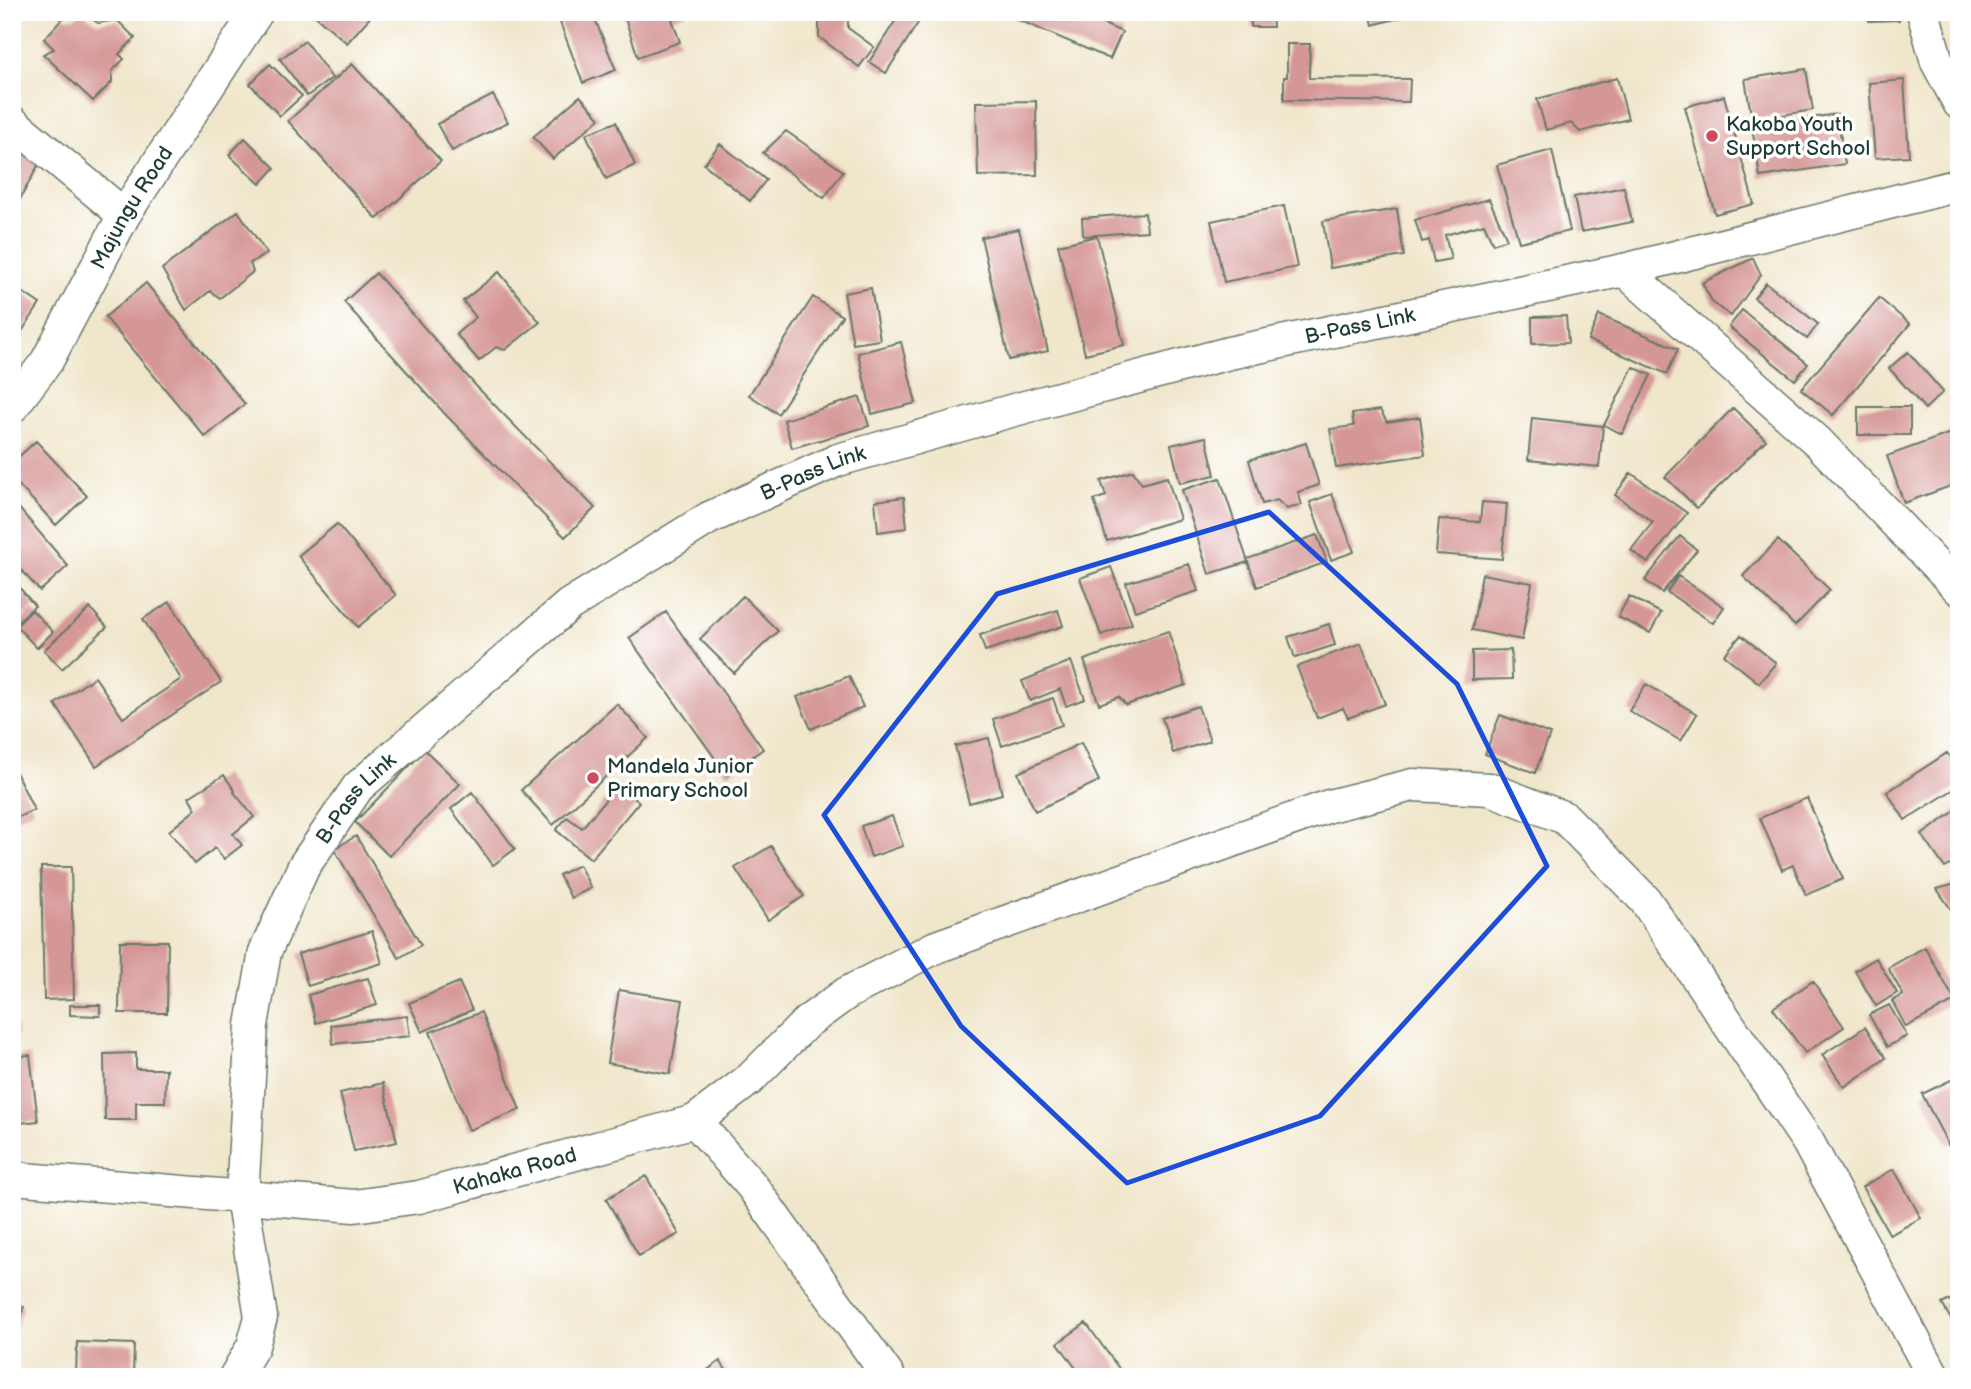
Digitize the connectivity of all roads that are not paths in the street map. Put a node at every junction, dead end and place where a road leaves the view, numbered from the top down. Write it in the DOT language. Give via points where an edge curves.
graph roads {
  1 [pos="1923,12"];
  2 [pos="249,16"];
  3 [pos="1959,103"];
  4 [pos="12,122"];
  5 [pos="1959,186"];
  6 [pos="124,215"];
  7 [pos="1624,270"];
  8 [pos="12,407"];
  9 [pos="1959,589"];
  10 [pos="695,1121"];
  11 [pos="12,1178"];
  12 [pos="243,1197"];
  13 [pos="235,1377"];
  14 [pos="889,1377"];
  15 [pos="1934,1377"];
  1 -- 3 [label="street" via="1937,62"];
  2 -- 6 [label="street, Majungu Road"];
  4 -- 6 [label="street"];
  5 -- 7 [label="street, B-Pass Link"];
  6 -- 8 [label="street, Majungu Road" via="47,361"];
  7 -- 9 [label="street" via="1818,442"];
  7 -- 12 [label="street, B-Pass Link" via="1229,353 838,460 709,517 569,605 358,787 304,866 265,952 252,1025"];
  10 -- 12 [label="street, Kahaka Road" via="419,1197 354,1206"];
  10 -- 14 [label="street" via="752,1186"];
  10 -- 15 [label="street" via="847,993 936,947 1329,806 1412,785 1490,789 1565,818 1645,900 1808,1142"];
  11 -- 12 [label="street, Kahaka Road"];
  12 -- 13 [label="street, B-Pass Link" via="261,1317 253,1346"];
}
